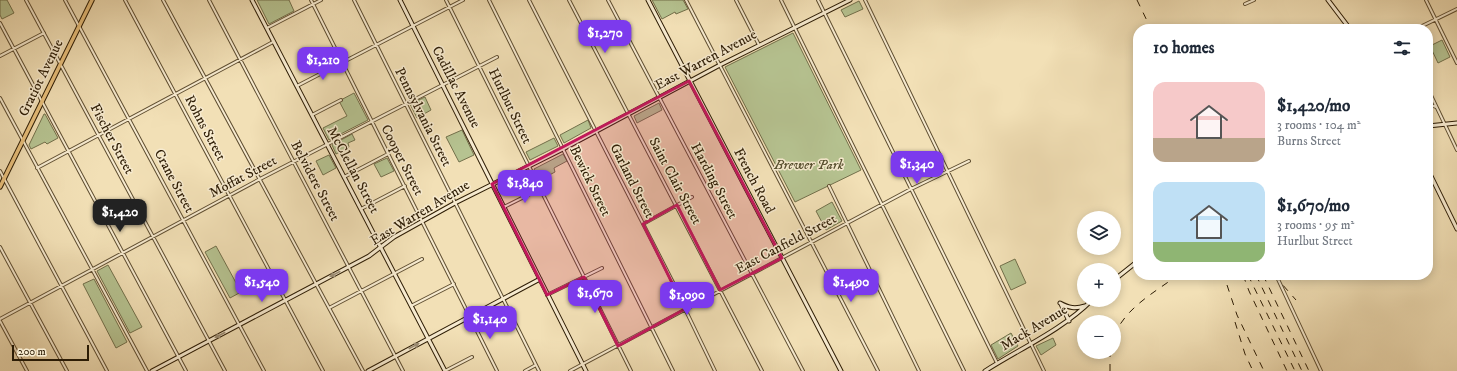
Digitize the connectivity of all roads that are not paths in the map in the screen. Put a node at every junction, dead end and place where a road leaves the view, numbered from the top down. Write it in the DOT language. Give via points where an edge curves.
graph roads {
  1 [pos="26,0"];
  2 [pos="66,0"];
  3 [pos="92,0"];
  4 [pos="125,0"];
  5 [pos="163,0"];
  6 [pos="209,0"];
  7 [pos="252,0"];
  8 [pos="311,0"];
  9 [pos="321,0"];
  10 [pos="354,0"];
  11 [pos="400,0"];
  12 [pos="446,0"];
  13 [pos="463,0"];
  14 [pos="489,0"];
  15 [pos="529,0"];
  16 [pos="569,0"];
  17 [pos="608,0"];
  18 [pos="648,0"];
  19 [pos="686,0"];
  20 [pos="736,0"];
  21 [pos="781,0"];
  22 [pos="818,0"];
  23 [pos="850,0"];
  24 [pos="865,0"];
  25 [pos="1254,0"];
  26 [pos="1328,0"];
  27 [pos="1426,0"];
  28 [pos="313,4"];
  29 [pos="1244,4"];
  30 [pos="449,7"];
  31 [pos="1457,9"];
  32 [pos="824,12"];
  33 [pos="1436,19"];
  34 [pos="0,23"];
  35 [pos="1346,24"];
  36 [pos="1426,24"];
  37 [pos="79,26"];
  38 [pos="413,26"];
  39 [pos="795,27"];
  40 [pos="266,28"];
  41 [pos="44,33"];
  42 [pos="273,42"];
  43 [pos="376,45"];
  44 [pos="759,45"];
  45 [pos="14,49"];
  46 [pos="0,56"];
  47 [pos="497,57"];
  48 [pos="240,59"];
  49 [pos="342,63"];
  50 [pos="1457,63"];
  51 [pos="60,64"];
  52 [pos="720,65"];
  53 [pos="479,66"];
  54 [pos="205,78"];
  55 [pos="689,81"];
  56 [pos="443,84"];
  57 [pos="297,86"];
  58 [pos="176,94"];
  59 [pos="659,97"];
  60 [pos="0,98"];
  61 [pos="341,100"];
  62 [pos="1433,100"];
  63 [pos="42,102"];
  64 [pos="406,104"];
  65 [pos="1433,106"];
  66 [pos="1436,107"];
  67 [pos="628,114"];
  68 [pos="312,115"];
  69 [pos="130,119"];
  70 [pos="372,121"];
  71 [pos="1445,124"];
  72 [pos="1457,124"];
  73 [pos="1433,125"];
  74 [pos="596,131"];
  75 [pos="98,135"];
  76 [pos="23,140"];
  77 [pos="327,144"];
  78 [pos="563,149"];
  79 [pos="1457,150"];
  80 [pos="68,152"];
  81 [pos="388,154"];
  82 [pos="969,161"];
  83 [pos="294,162"];
  84 [pos="529,166"];
  85 [pos="37,168"];
  86 [pos="0,171"];
  87 [pos="947,171"];
  88 [pos="344,177"];
  89 [pos="4,179"];
  90 [pos="260,179"];
  91 [pos="1433,180"];
  92 [pos="492,184"];
  93 [pos="405,186"];
  94 [pos="829,186"];
  95 [pos="0,187"];
  96 [pos="540,189"];
  97 [pos="911,189"];
  98 [pos="229,196"];
  99 [pos="692,197"];
  100 [pos="455,203"];
  101 [pos="882,204"];
  102 [pos="676,205"];
  103 [pos="504,207"];
  104 [pos="361,209"];
  105 [pos="184,220"];
  106 [pos="422,221"];
  107 [pos="643,224"];
  108 [pos="846,224"];
  109 [pos="1457,229"];
  110 [pos="153,237"];
  111 [pos="812,242"];
  112 [pos="0,247"];
  113 [pos="381,247"];
  114 [pos="123,253"];
  115 [pos="782,258"];
  116 [pos="422,259"];
  117 [pos="1133,265"];
  118 [pos="348,267"];
  119 [pos="602,268"];
  120 [pos="92,269"];
  121 [pos="394,274"];
  122 [pos="752,274"];
  123 [pos="1121,274"];
  124 [pos="584,277"];
  125 [pos="540,279"];
  126 [pos="1278,280"];
  127 [pos="316,284"];
  128 [pos="454,284"];
  129 [pos="61,286"];
  130 [pos="720,290"];
  131 [pos="361,291"];
  132 [pos="548,295"];
  133 [pos="503,298"];
  134 [pos="285,300"];
  135 [pos="30,302"];
  136 [pos="411,306"];
  137 [pos="1081,307"];
  138 [pos="1085,307"];
  139 [pos="329,308"];
  140 [pos="685,309"];
  141 [pos="470,316"];
  142 [pos="0,320"];
  143 [pos="1068,321"];
  144 [pos="239,324"];
  145 [pos="652,328"];
  146 [pos="428,338"];
  147 [pos="209,341"];
  148 [pos="1031,344"];
  149 [pos="618,346"];
  150 [pos="395,356"];
  151 [pos="179,357"];
  152 [pos="472,357"];
  153 [pos="582,364"];
  154 [pos="997,364"];
  155 [pos="536,365"];
  156 [pos="27,371"];
  157 [pos="67,371"];
  158 [pos="107,371"];
  159 [pos="146,371"];
  160 [pos="152,371"];
  161 [pos="186,371"];
  162 [pos="225,371"];
  163 [pos="264,371"];
  164 [pos="324,371"];
  165 [pos="363,371"];
  166 [pos="368,371"];
  167 [pos="403,371"];
  168 [pos="445,371"];
  169 [pos="498,371"];
  170 [pos="525,371"];
  171 [pos="539,371"];
  172 [pos="570,371"];
  173 [pos="586,371"];
  174 [pos="631,371"];
  175 [pos="673,371"];
  176 [pos="715,371"];
  177 [pos="762,371"];
  178 [pos="803,371"];
  179 [pos="841,371"];
  180 [pos="878,371"];
  181 [pos="919,371"];
  182 [pos="964,371"];
  183 [pos="985,371"];
  184 [pos="1044,371"];
  185 [pos="1321,371"];
  1 -- 41 [label="street, Fischer Street"];
  2 -- 37 [label="street, Crane Street"];
  3 -- 37 [label="main road, Gratiot Avenue"];
  4 -- 58 [label="street, Rohns Street"];
  5 -- 54 [label="street"];
  6 -- 48 [label="street, Belvidere Street"];
  7 -- 40 [label="main road, McClellan Street"];
  8 -- 28 [label="street, Cooper Street"];
  9 -- 28 [label="street"];
  10 -- 43 [label="street, Pennsylvania Street"];
  11 -- 38 [label="main road, Cadillac Avenue"];
  12 -- 30 [label="street, Hurlbut Street"];
  13 -- 30 [label="street"];
  14 -- 78 [label="street, Bewick Street"];
  15 -- 74 [label="street, Garland Street"];
  16 -- 67 [label="street, Saint Clair Street"];
  17 -- 59 [label="street, Harding Street"];
  18 -- 55 [label="main road, French Road"];
  19 -- 52 [label="street"];
  20 -- 44 [label="street"];
  21 -- 39 [label="street"];
  22 -- 32 [label="street"];
  23 -- 32 [label="main road, East Warren Avenue"];
  24 -- 87 [label="street"];
  25 -- 29 [label="street"];
  26 -- 35 [label="main road"];
  27 -- 33 [label="street"];
  28 -- 40 [label="street"];
  28 -- 49 [label="street, Cooper Street"];
  30 -- 38 [label="street"];
  30 -- 53 [label="street, Hurlbut Street"];
  31 -- 33 [label="street"];
  32 -- 39 [label="main road, East Warren Avenue"];
  32 -- 97 [label="street"];
  33 -- 36 [label="street"];
  33 -- 50 [label="street"];
  34 -- 45 [label="street"];
  37 -- 51 [label="main road, Gratiot Avenue"];
  37 -- 69 [label="street, Crane Street"];
  38 -- 43 [label="street"];
  38 -- 56 [label="main road, Cadillac Avenue"];
  39 -- 44 [label="main road, East Warren Avenue"];
  39 -- 101 [label="street"];
  40 -- 42 [label="main road, McClellan Street"];
  41 -- 45 [label="street"];
  41 -- 51 [label="street, Fischer Street"];
  42 -- 48 [label="street"];
  42 -- 57 [label="main road, McClellan Street"];
  43 -- 49 [label="street"];
  43 -- 64 [label="street, Pennsylvania Street"];
  44 -- 52 [label="main road, East Warren Avenue"];
  45 -- 46 [label="street"];
  45 -- 63 [label="street"];
  47 -- 53 [label="street, Moffat Street"];
  48 -- 54 [label="street"];
  48 -- 83 [label="street, Belvidere Street"];
  49 -- 57 [label="street"];
  49 -- 70 [label="street, Cooper Street"];
  51 -- 63 [label="main road, Gratiot Avenue"];
  51 -- 75 [label="street, Fischer Street"];
  52 -- 55 [label="main road, East Warren Avenue"];
  52 -- 111 [label="street"];
  53 -- 56 [label="street, Moffat Street"];
  53 -- 84 [label="street, Hurlbut Street"];
  54 -- 58 [label="street"];
  54 -- 90 [label="street"];
  55 -- 59 [label="main road, East Warren Avenue"];
  55 -- 115 [label="main road, French Road"];
  56 -- 64 [label="street, Moffat Street"];
  56 -- 92 [label="main road, Cadillac Avenue"];
  57 -- 68 [label="main road, McClellan Street"];
  58 -- 69 [label="street"];
  58 -- 98 [label="street, Rohns Street"];
  59 -- 67 [label="main road, East Warren Avenue"];
  59 -- 122 [label="street, Harding Street"];
  60 -- 76 [label="street"];
  61 -- 68 [label="street"];
  62 -- 66 [label="street"];
  63 -- 76 [label="main road, Gratiot Avenue"];
  63 -- 80 [label="street"];
  64 -- 70 [label="street, Moffat Street"];
  64 -- 100 [label="street, Pennsylvania Street"];
  65 -- 66 [label="street"];
  66 -- 71 [label="street"];
  67 -- 74 [label="main road, East Warren Avenue"];
  67 -- 102 [label="street, Saint Clair Street"];
  68 -- 77 [label="main road, McClellan Street"];
  69 -- 75 [label="street"];
  69 -- 105 [label="street, Crane Street"];
  70 -- 77 [label="street, Moffat Street"];
  70 -- 81 [label="street, Cooper Street"];
  71 -- 72 [label="main road"];
  71 -- 73 [label="main road"];
  71 -- 79 [label="street"];
  74 -- 78 [label="main road, East Warren Avenue"];
  74 -- 107 [label="street, Garland Street"];
  75 -- 80 [label="street"];
  75 -- 110 [label="street, Fischer Street"];
  76 -- 85 [label="street"];
  76 -- 89 [label="main road, Gratiot Avenue"];
  77 -- 83 [label="street, Moffat Street"];
  77 -- 88 [label="main road, McClellan Street"];
  78 -- 84 [label="main road, East Warren Avenue"];
  78 -- 145 [label="street, Bewick Street"];
  80 -- 85 [label="street"];
  80 -- 114 [label="street"];
  81 -- 88 [label="street"];
  81 -- 93 [label="street, Cooper Street"];
  82 -- 87 [label="street, East Canfield Street"];
  83 -- 90 [label="street, Moffat Street"];
  83 -- 118 [label="street, Belvidere Street"];
  84 -- 92 [label="main road, East Warren Avenue"];
  84 -- 96 [label="street, Hurlbut Street"];
  85 -- 120 [label="street"];
  86 -- 89 [label="street"];
  87 -- 97 [label="street, East Canfield Street"];
  87 -- 148 [label="street"];
  88 -- 104 [label="main road, McClellan Street"];
  89 -- 95 [label="main road, Gratiot Avenue"];
  89 -- 129 [label="street"];
  90 -- 98 [label="street, Moffat Street"];
  90 -- 127 [label="street"];
  91 -- 109 [label="main road"];
  92 -- 100 [label="main road, East Warren Avenue"];
  92 -- 103 [label="main road, Cadillac Avenue"];
  93 -- 104 [label="street"];
  93 -- 106 [label="street, Cooper Street"];
  94 -- 108 [label="street"];
  96 -- 103 [label="street"];
  96 -- 124 [label="street, Hurlbut Street"];
  97 -- 101 [label="street, East Canfield Street"];
  97 -- 154 [label="street"];
  98 -- 105 [label="street, Moffat Street"];
  98 -- 134 [label="street, Rohns Street"];
  99 -- 102 [label="street"];
  100 -- 106 [label="main road, East Warren Avenue"];
  100 -- 133 [label="street, Pennsylvania Street"];
  101 -- 108 [label="street, East Canfield Street"];
  101 -- 182 [label="street"];
  102 -- 107 [label="street"];
  102 -- 130 [label="street, Saint Clair Street"];
  103 -- 125 [label="main road, Cadillac Avenue"];
  104 -- 113 [label="main road, McClellan Street"];
  105 -- 110 [label="street, Moffat Street"];
  105 -- 144 [label="street, Crane Street"];
  106 -- 113 [label="main road, East Warren Avenue"];
  106 -- 128 [label="street, Cooper Street"];
  107 -- 140 [label="street, Garland Street"];
  108 -- 111 [label="street, East Canfield Street"];
  108 -- 181 [label="street"];
  110 -- 114 [label="street, Moffat Street"];
  110 -- 147 [label="street, Fischer Street"];
  111 -- 115 [label="street, East Canfield Street"];
  111 -- 180 [label="street"];
  112 -- 135 [label="street"];
  113 -- 118 [label="main road, East Warren Avenue"];
  113 -- 121 [label="main road, McClellan Street"];
  114 -- 120 [label="street, Moffat Street"];
  114 -- 151 [label="street"];
  115 -- 122 [label="street, East Canfield Street"];
  115 -- 179 [label="main road, French Road"];
  116 -- 121 [label="street"];
  117 -- 123 [label="main road"];
  118 -- 127 [label="main road, East Warren Avenue, one-way"];
  118 -- 131 [label="street, Belvidere Street"];
  119 -- 124 [label="street"];
  120 -- 129 [label="street, Moffat Street"];
  120 -- 159 [label="street"];
  121 -- 131 [label="street"];
  121 -- 136 [label="main road, McClellan Street"];
  122 -- 130 [label="street, East Canfield Street"];
  122 -- 178 [label="street, Harding Street"];
  124 -- 132 [label="street"];
  124 -- 149 [label="street, Hurlbut Street"];
  125 -- 132 [label="main road, Cadillac Avenue"];
  125 -- 133 [label="main road"];
  126 -- 185 [label="street"];
  127 -- 134 [label="main road, East Warren Avenue"];
  127 -- 139 [label="street"];
  128 -- 136 [label="street"];
  128 -- 141 [label="street, Cooper Street"];
  129 -- 135 [label="street, Moffat Street"];
  129 -- 158 [label="street"];
  130 -- 140 [label="street, East Canfield Street"];
  130 -- 177 [label="street, Saint Clair Street"];
  131 -- 139 [label="street"];
  131 -- 150 [label="street, Belvidere Street"];
  132 -- 153 [label="main road, Cadillac Avenue"];
  133 -- 141 [label="main road"];
  133 -- 155 [label="street, Pennsylvania Street"];
  134 -- 144 [label="main road, East Warren Avenue"];
  134 -- 164 [label="street, Rohns Street"];
  135 -- 142 [label="street, Moffat Street"];
  135 -- 157 [label="street"];
  136 -- 146 [label="main road, McClellan Street"];
  137 -- 143 [label="main road" via="1075,309 1060,303"];
  138 -- 143 [label="main road, Mack Avenue"];
  139 -- 165 [label="street"];
  140 -- 145 [label="street, East Canfield Street"];
  140 -- 176 [label="street, Garland Street"];
  141 -- 146 [label="main road"];
  141 -- 169 [label="street, Cooper Street"];
  142 -- 156 [label="street"];
  143 -- 148 [label="main road, Mack Avenue"];
  144 -- 147 [label="main road, East Warren Avenue, one-way"];
  144 -- 163 [label="street, Crane Street"];
  145 -- 149 [label="street, East Canfield Street"];
  145 -- 175 [label="street, Bewick Street"];
  150 -- 146 [label="main road, one-way"];
  146 -- 168 [label="main road, McClellan Street"];
  147 -- 151 [label="main road, East Warren Avenue"];
  147 -- 162 [label="street, Fischer Street"];
  148 -- 154 [label="main road, Mack Avenue"];
  148 -- 184 [label="street"];
  149 -- 153 [label="street, East Canfield Street"];
  149 -- 174 [label="street, Hurlbut Street"];
  150 -- 166 [label="main road"];
  150 -- 167 [label="street, Belvidere Street"];
  151 -- 160 [label="main road, East Warren Avenue"];
  151 -- 161 [label="street"];
  152 -- 168 [label="street"];
  153 -- 172 [label="street, East Canfield Street"];
  153 -- 173 [label="main road, Cadillac Avenue"];
  154 -- 183 [label="main road, Mack Avenue"];
  155 -- 170 [label="street"];
  155 -- 171 [label="street, Pennsylvania Street"];
}
